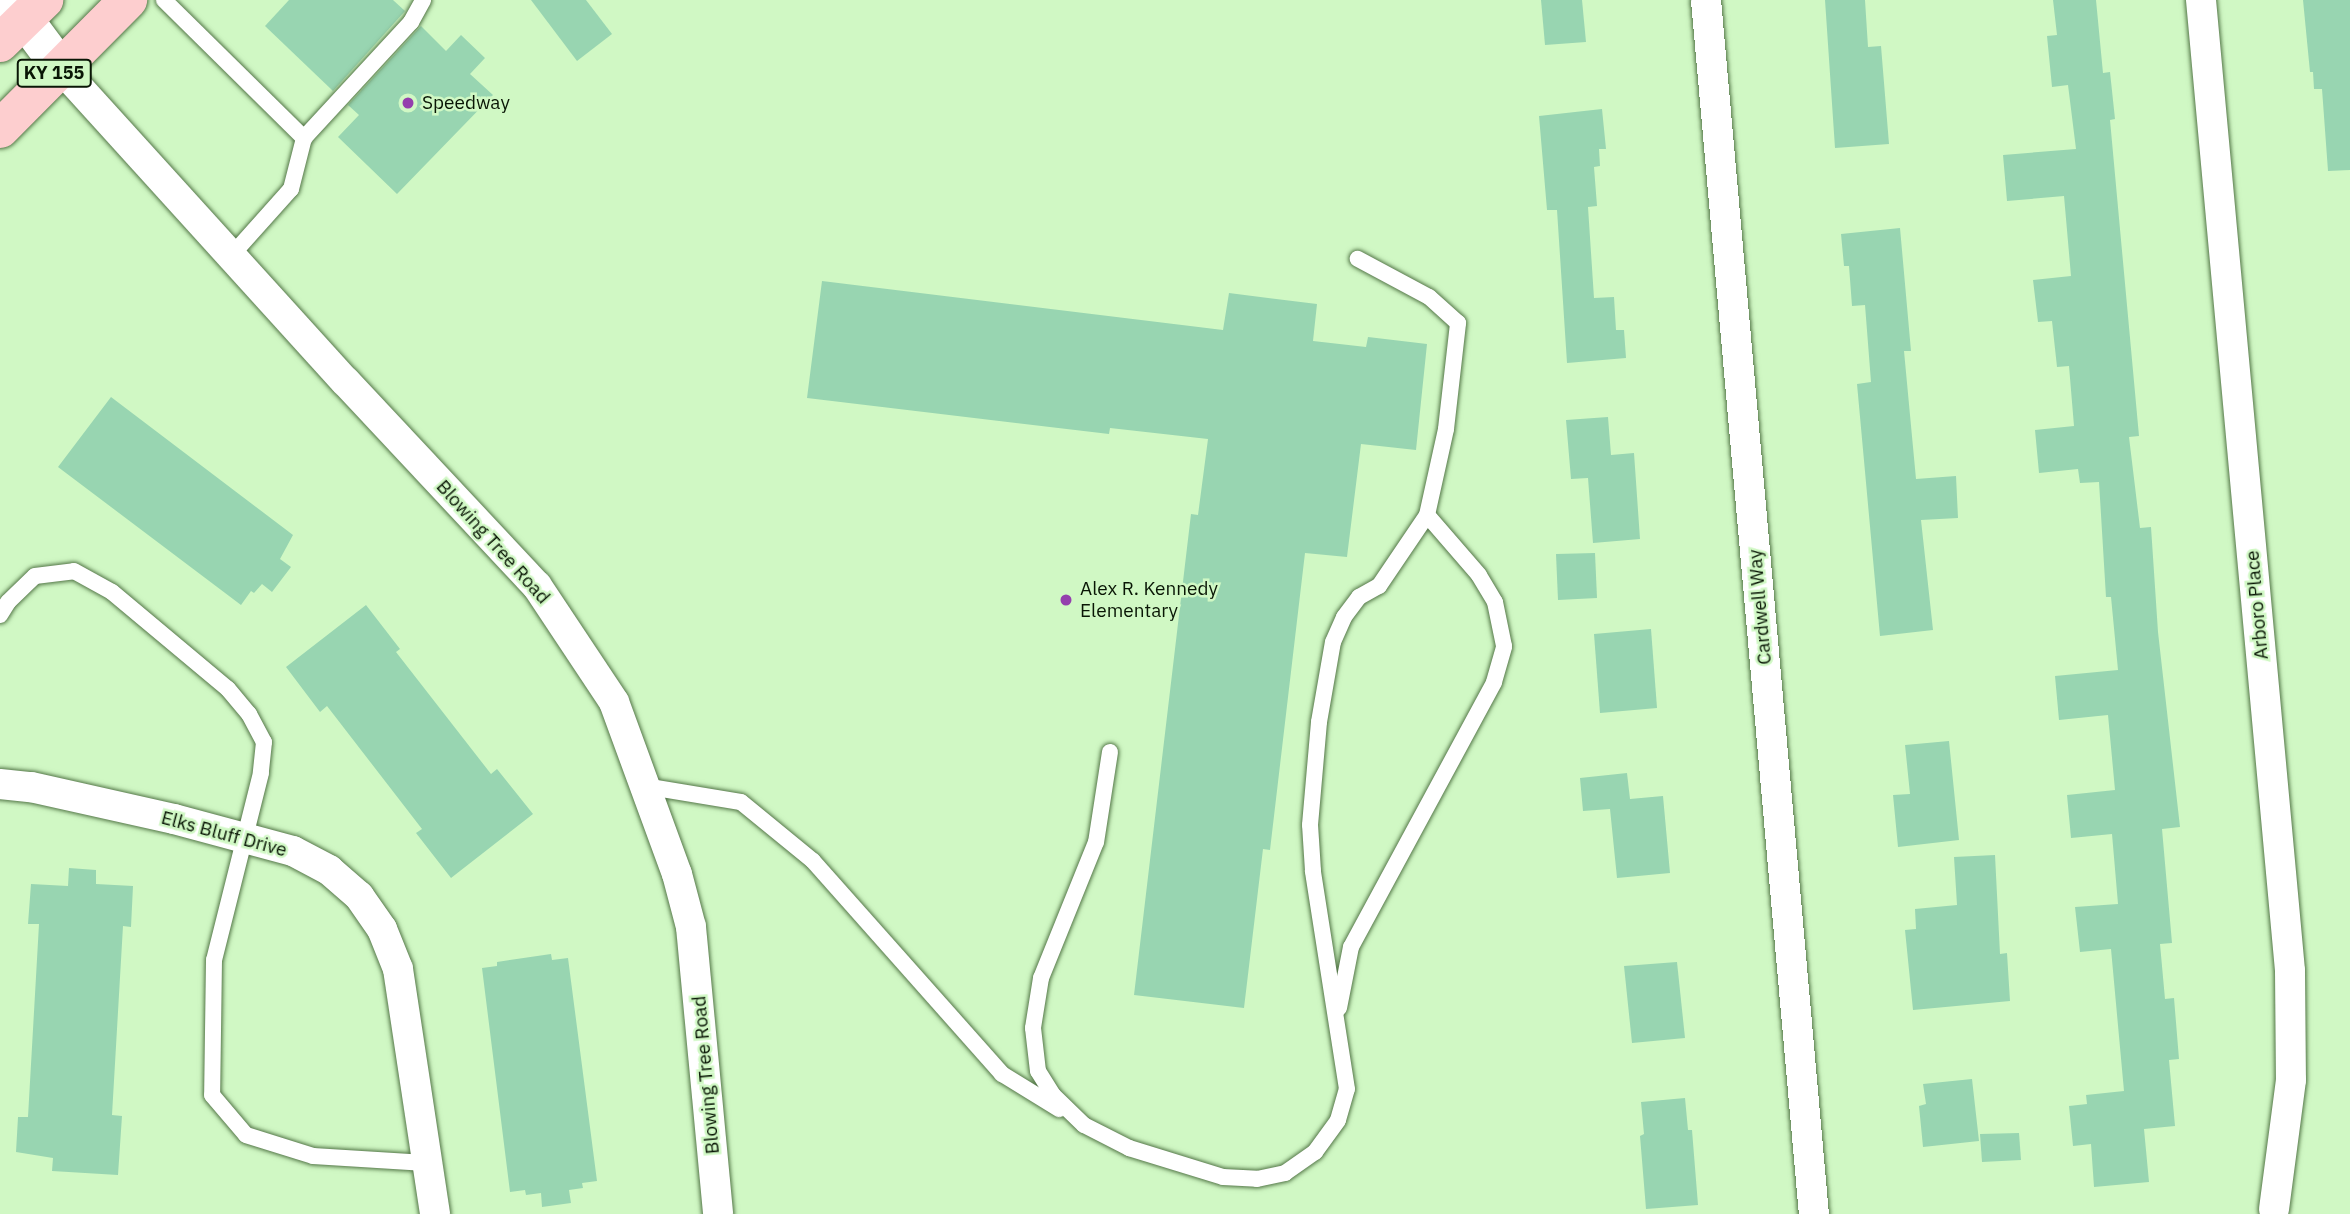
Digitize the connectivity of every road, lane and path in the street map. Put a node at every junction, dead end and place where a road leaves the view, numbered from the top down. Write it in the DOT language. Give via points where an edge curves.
graph roads {
  1 [pos="128,0"];
  2 [pos="164,0"];
  3 [pos="424,0"];
  4 [pos="1706,0"];
  5 [pos="2201,0"];
  6 [pos="20,15"];
  7 [pos="60,67"];
  8 [pos="0,129"];
  9 [pos="304,138"];
  10 [pos="231,257"];
  11 [pos="1358,259"];
  12 [pos="1427,515"];
  13 [pos="0,615"];
  14 [pos="1110,752"];
  15 [pos="0,784"];
  16 [pos="644,786"];
  17 [pos="242,838"];
  18 [pos="1336,1020"];
  19 [pos="1084,1125"];
  20 [pos="426,1163"];
  21 [pos="2274,1209"];
  22 [pos="435,1214"];
  23 [pos="718,1214"];
  24 [pos="1814,1214"];
  1 -- 7 [label="main road, KY 155"];
  2 -- 9 [label="lane"];
  3 -- 9 [label="lane" via="411,22"];
  4 -- 24 [label="street, Cardwell Way"];
  5 -- 21 [label="street, Arboro Place" via="2290,971 2291,1080"];
  6 -- 7 [label="street"];
  7 -- 8 [label="main road, KY 155"];
  7 -- 10 [label="street, Blowing Tree Road"];
  9 -- 10 [label="lane" via="291,189"];
  10 -- 16 [label="street, Blowing Tree Road" via="537,586 614,702"];
  11 -- 12 [label="lane" via="1429,297 1458,323 1446,429"];
  12 -- 18 [label="lane" via="1379,586 1359,597 1332,642 1310,825"];
  12 -- 18 [label="lane" via="1479,575 1494,602 1504,646 1494,682 1351,947"];
  13 -- 17 [label="lane" via="35,576 74,571 112,592 228,689 264,742 261,772"];
  14 -- 19 [label="lane" via="1096,842 1041,978 1033,1028 1038,1071 1053,1095"];
  15 -- 17 [label="street, Elks Bluff Drive" via="31,787"];
  16 -- 19 [label="lane" via="741,802 813,861 1002,1074"];
  16 -- 23 [label="street, Blowing Tree Road" via="691,927"];
  17 -- 20 [label="street, Elks Bluff Drive" via="293,852 328,870 359,897 382,929 398,969"];
  17 -- 20 [label="lane" via="214,960 212,1095 246,1135 313,1156"];
  18 -- 19 [label="lane" via="1347,1089 1338,1120 1315,1152 1285,1173 1257,1179 1223,1177 1129,1148"];
  20 -- 22 [label="street, Elks Bluff Drive"];
}
